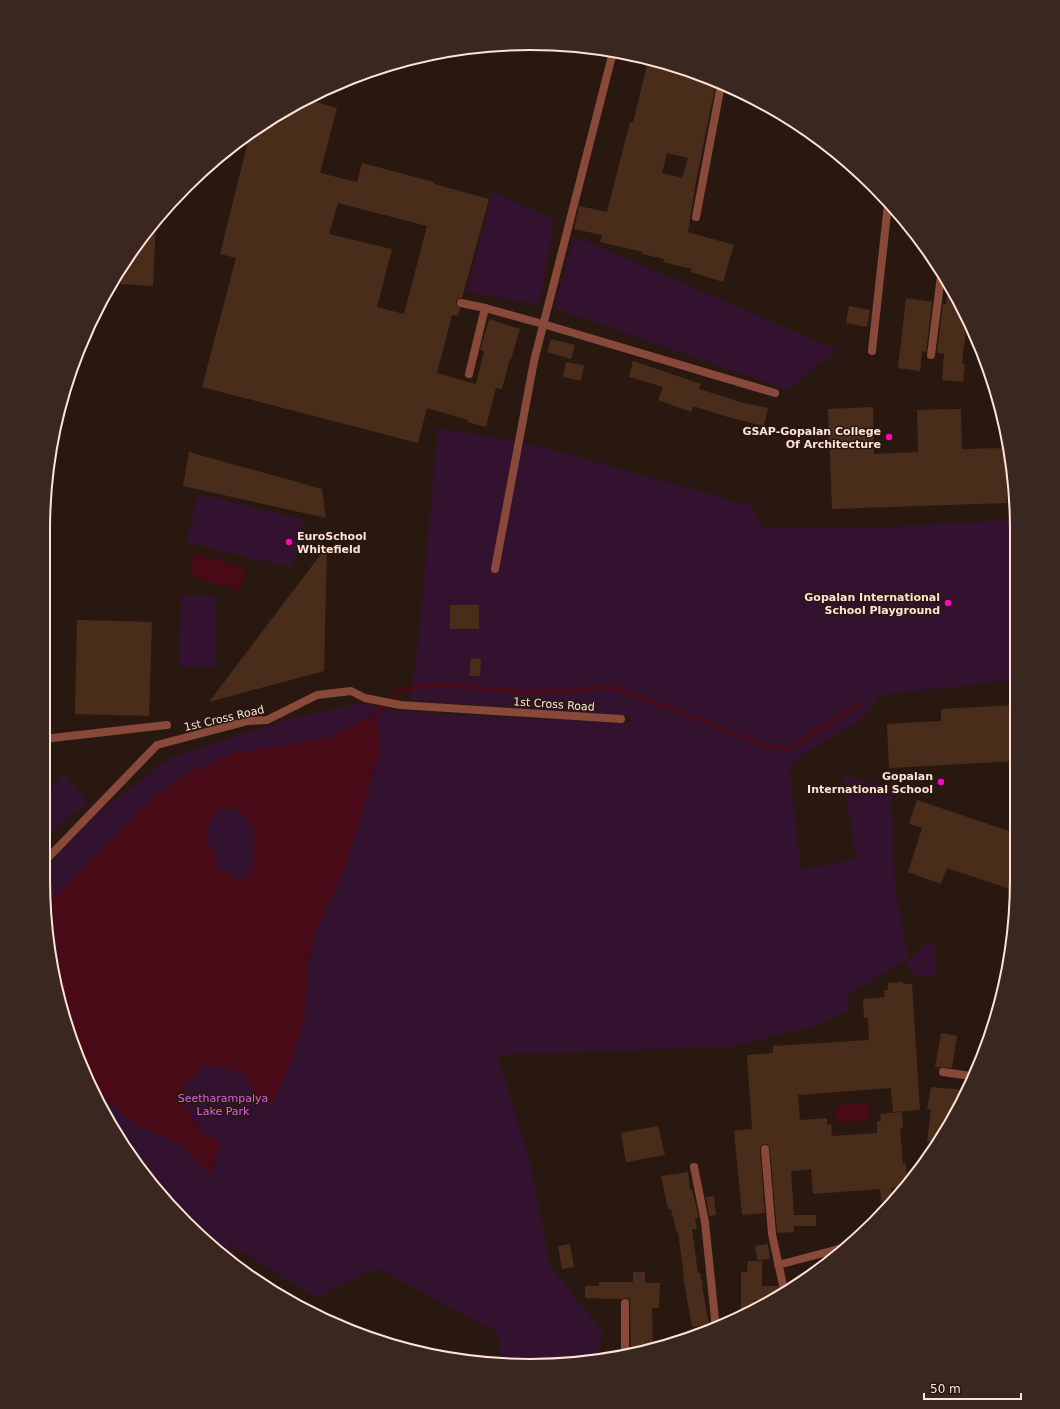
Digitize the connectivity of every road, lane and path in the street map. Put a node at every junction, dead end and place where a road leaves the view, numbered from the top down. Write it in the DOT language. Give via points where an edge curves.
graph roads {
  1 [pos="612,57"];
  2 [pos="720,90"];
  3 [pos="887,210"];
  4 [pos="696,217"];
  5 [pos="940,281"];
  6 [pos="461,303"];
  7 [pos="485,308"];
  8 [pos="543,324"];
  9 [pos="872,351"];
  10 [pos="931,355"];
  11 [pos="469,374"];
  12 [pos="775,393"];
  13 [pos="495,569"];
  14 [pos="621,719"];
  15 [pos="167,725"];
  16 [pos="50,738"];
  17 [pos="50,856"];
  18 [pos="943,1072"];
  19 [pos="967,1075"];
  20 [pos="765,1148"];
  21 [pos="694,1167"];
  22 [pos="834,1250"];
  23 [pos="778,1265"];
  24 [pos="783,1287"];
  25 [pos="625,1302"];
  26 [pos="715,1321"];
  27 [pos="625,1350"];
  1 -- 8 [label="street"];
  2 -- 4 [label="street"];
  3 -- 9 [label="street"];
  5 -- 10 [label="street"];
  6 -- 7 [label="street"];
  7 -- 8 [label="street"];
  7 -- 11 [label="street"];
  8 -- 12 [label="street"];
  8 -- 13 [label="street"];
  14 -- 17 [label="street, 1st Cross Road" via="400,704 365,698 351,691 318,695 267,720 248,722 157,746"];
  15 -- 16 [label="street"];
  18 -- 19 [label="street"];
  20 -- 23 [label="street" via="772,1234"];
  21 -- 26 [label="street" via="705,1222"];
  22 -- 23 [label="street"];
  23 -- 24 [label="street"];
  25 -- 27 [label="street"];
}
